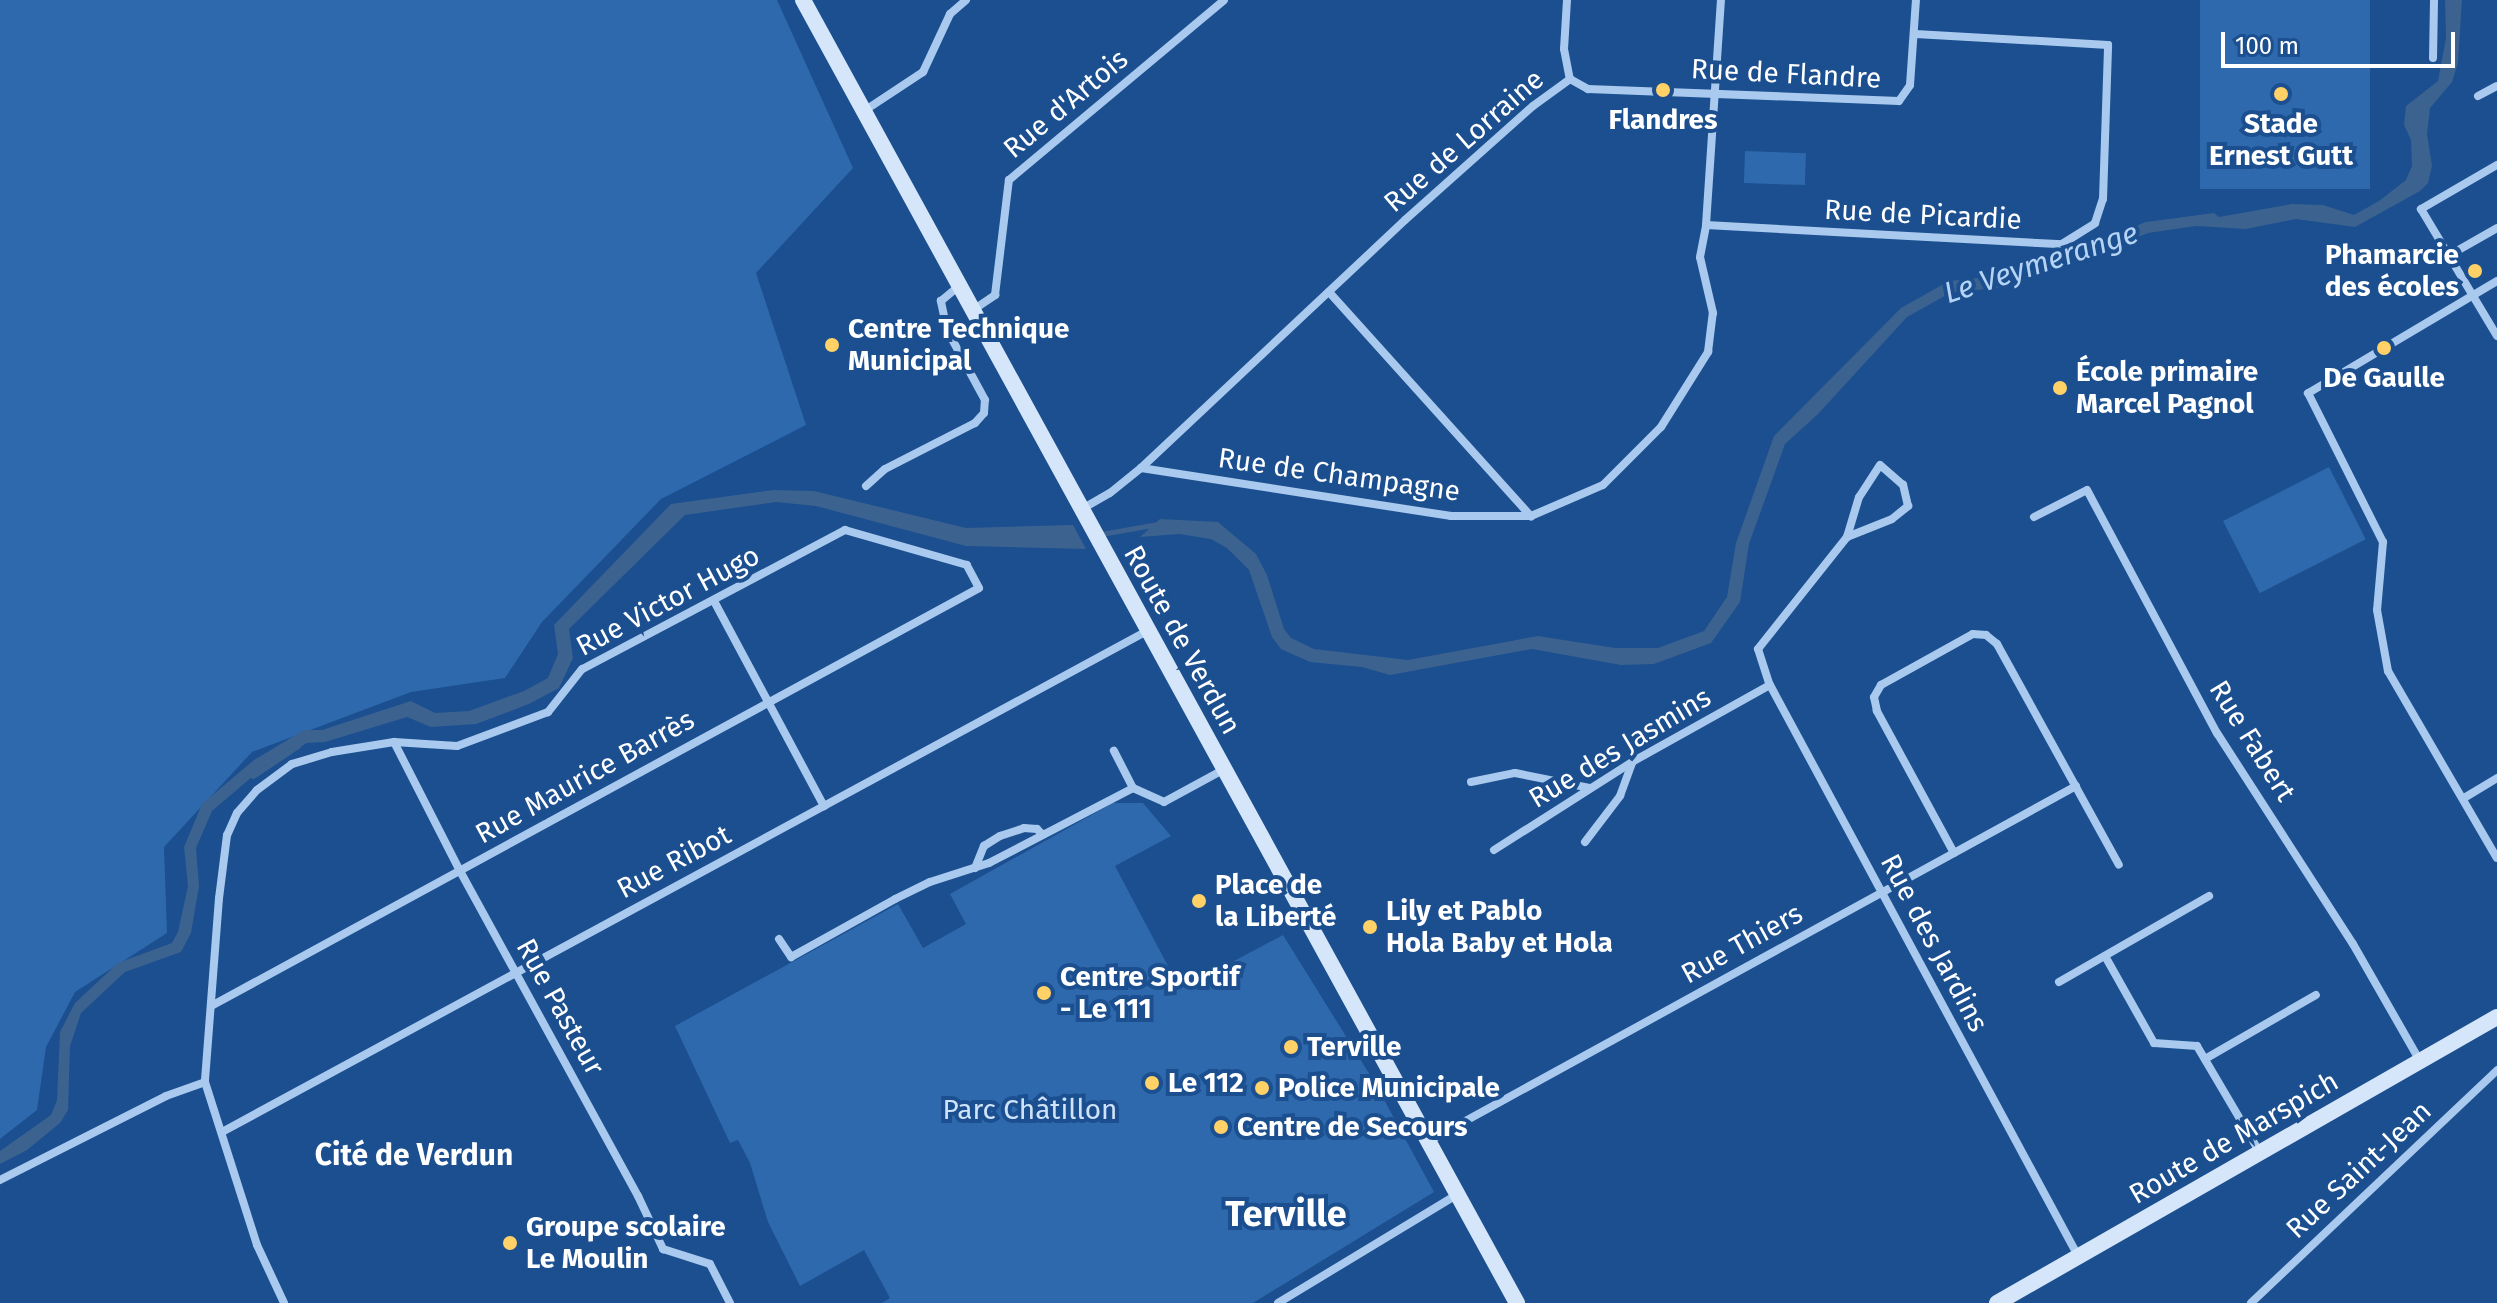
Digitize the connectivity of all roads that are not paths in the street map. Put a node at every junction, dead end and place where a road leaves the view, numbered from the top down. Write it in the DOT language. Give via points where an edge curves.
graph roads {
  1 [pos="803,0"];
  2 [pos="966,0"];
  3 [pos="1224,0"];
  4 [pos="1567,0"];
  5 [pos="1721,0"];
  6 [pos="1916,0"];
  7 [pos="2434,0"];
  8 [pos="1915,34"];
  9 [pos="2433,58"];
  10 [pos="1570,79"];
  11 [pos="2497,86"];
  12 [pos="1715,93"];
  13 [pos="2478,96"];
  14 [pos="864,112"];
  15 [pos="2497,165"];
  16 [pos="1706,225"];
  17 [pos="2497,228"];
  18 [pos="2448,256"];
  19 [pos="2497,281"];
  20 [pos="959,285"];
  21 [pos="1329,292"];
  22 [pos="2472,296"];
  23 [pos="973,310"];
  24 [pos="2497,336"];
  25 [pos="1141,468"];
  26 [pos="866,486"];
  27 [pos="1081,510"];
  28 [pos="1531,516"];
  29 [pos="2034,517"];
  30 [pos="1847,537"];
  31 [pos="979,588"];
  32 [pos="714,601"];
  33 [pos="1147,631"];
  34 [pos="1770,685"];
  35 [pos="770,702"];
  36 [pos="394,742"];
  37 [pos="1114,751"];
  38 [pos="1632,762"];
  39 [pos="1223,770"];
  40 [pos="2497,778"];
  41 [pos="1471,782"];
  42 [pos="2076,786"];
  43 [pos="1133,788"];
  44 [pos="1591,789"];
  45 [pos="2464,798"];
  46 [pos="824,806"];
  47 [pos="1043,835"];
  48 [pos="1585,842"];
  49 [pos="1494,850"];
  50 [pos="1954,853"];
  51 [pos="2497,858"];
  52 [pos="2119,865"];
  53 [pos="975,868"];
  54 [pos="460,871"];
  55 [pos="1882,892"];
  56 [pos="2209,896"];
  57 [pos="779,939"];
  58 [pos="2105,956"];
  59 [pos="516,973"];
  60 [pos="2059,982"];
  61 [pos="2316,995"];
  62 [pos="213,1005"];
  63 [pos="2497,1017"];
  64 [pos="2205,1059"];
  65 [pos="2420,1061"];
  66 [pos="2497,1070"];
  67 [pos="205,1082"];
  68 [pos="222,1132"];
  69 [pos="1429,1141"];
  70 [pos="2260,1153"];
  71 [pos="0,1180"];
  72 [pos="1458,1194"];
  73 [pos="2078,1256"];
  74 [pos="284,1303"];
  75 [pos="730,1303"];
  76 [pos="1278,1303"];
  77 [pos="1517,1303"];
  78 [pos="1997,1303"];
  79 [pos="2251,1303"];
  1 -- 14 [label="main road, Route de Verdun"];
  2 -- 14 [label="street" via="950,14 923,72"];
  3 -- 23 [label="street, Rue d'Artois" via="1009,180 995,295"];
  4 -- 10 [label="street, Rue de Lorraine" via="1564,49"];
  5 -- 12 [label="street, Rue de Champagne"];
  6 -- 8 [label="street, Rue de Flandre"];
  7 -- 9 [label="street"];
  8 -- 12 [label="street, Rue de Flandre" via="1910,85 1899,101"];
  8 -- 16 [label="street, Rue de Picardie" via="2108,45 2103,199 2095,223 2062,244"];
  10 -- 12 [label="street, Rue de Flandre" via="1588,89"];
  10 -- 21 [label="street, Rue de Lorraine" via="1533,106"];
  11 -- 13 [label="street"];
  12 -- 16 [label="street, Rue de Champagne"];
  14 -- 20 [label="main road, Route de Verdun"];
  15 -- 18 [label="street" via="2421,209"];
  16 -- 28 [label="street, Rue de Champagne" via="1700,257 1713,313 1708,352 1694,378 1661,427 1603,485"];
  17 -- 18 [label="street"];
  18 -- 22 [label="street"];
  19 -- 22 [label="street"];
  20 -- 23 [label="main road, Route de Verdun"];
  20 -- 26 [label="street" via="941,301 947,330 985,400 984,413 975,423 885,469"];
  21 -- 25 [label="street, Rue de Lorraine"];
  21 -- 28 [label="street, Rue de Champagne"];
  22 -- 24 [label="street"];
  22 -- 45 [label="street" via="2308,393 2383,542 2377,610 2388,671"];
  23 -- 27 [label="main road, Route de Verdun"];
  25 -- 27 [label="street, Rue de Lorraine"];
  25 -- 28 [label="street, Rue de Champagne" via="1451,516"];
  27 -- 33 [label="main road, Route de Verdun"];
  29 -- 65 [label="street, Rue Fabert" via="2087,490 2217,733 2353,944"];
  30 -- 30 [label="street" via="1892,519 1908,506 1903,485 1880,465 1859,497"];
  30 -- 34 [label="street, Rue des Jardins" via="1758,649"];
  31 -- 32 [label="street, Rue Victor Hugo" via="967,565 845,530"];
  31 -- 35 [label="street, Rue Maurice Barrès"];
  32 -- 35 [label="street"];
  32 -- 36 [label="street, Rue Victor Hugo" via="582,669 548,712 457,746"];
  33 -- 39 [label="main road, Route de Verdun"];
  33 -- 46 [label="street, Rue Ribot"];
  34 -- 38 [label="street, Rue des Jasmins"];
  34 -- 55 [label="street, Rue des Jardins"];
  35 -- 46 [label="street"];
  35 -- 54 [label="street, Rue Maurice Barrès"];
  36 -- 54 [label="street, Rue Pasteur"];
  36 -- 62 [label="street, Rue Victor Hugo" via="292,764 237,813 227,835 220,885"];
  37 -- 43 [label="street"];
  38 -- 44 [label="street, Rue des Jasmins"];
  38 -- 48 [label="street" via="1620,796"];
  39 -- 43 [label="street" via="1164,802"];
  39 -- 69 [label="main road, Route de Verdun"];
  40 -- 45 [label="street"];
  41 -- 44 [label="street" via="1515,773"];
  42 -- 50 [label="street, Rue Thiers"];
  42 -- 50 [label="street" via="1997,644 1986,635 1973,634 1881,685 1874,697"];
  42 -- 52 [label="street"];
  43 -- 47 [label="street"];
  44 -- 49 [label="street, Rue des Jasmins"];
  45 -- 51 [label="street"];
  46 -- 59 [label="street, Rue Ribot"];
  47 -- 53 [label="street"];
  47 -- 53 [label="street" via="1024,828 1000,836 984,846"];
  50 -- 55 [label="street, Rue Thiers"];
  53 -- 57 [label="street" via="930,882 791,957"];
  54 -- 59 [label="street, Rue Pasteur"];
  54 -- 62 [label="street, Rue Maurice Barrès"];
  55 -- 69 [label="street, Rue Thiers"];
  55 -- 73 [label="street, Rue des Jardins"];
  56 -- 58 [label="street"];
  58 -- 60 [label="street"];
  58 -- 64 [label="street" via="2154,1043 2197,1046"];
  59 -- 68 [label="street, Rue Ribot"];
  59 -- 75 [label="street, Rue Pasteur" via="663,1249 710,1264"];
  61 -- 64 [label="street"];
  62 -- 67 [label="street, Rue Victor Hugo"];
  63 -- 65 [label="main road, Route de Marspich"];
  64 -- 70 [label="street"];
  65 -- 70 [label="main road, Route de Marspich"];
  66 -- 79 [label="street, Rue Saint-Jean"];
  67 -- 68 [label="street"];
  67 -- 71 [label="street" via="166,1096"];
  68 -- 74 [label="street" via="257,1245"];
  69 -- 72 [label="main road, Route de Verdun"];
  70 -- 73 [label="main road, Route de Marspich"];
  72 -- 76 [label="street"];
  72 -- 77 [label="main road, Route de Verdun"];
  73 -- 78 [label="main road, Route de Marspich"];
}
